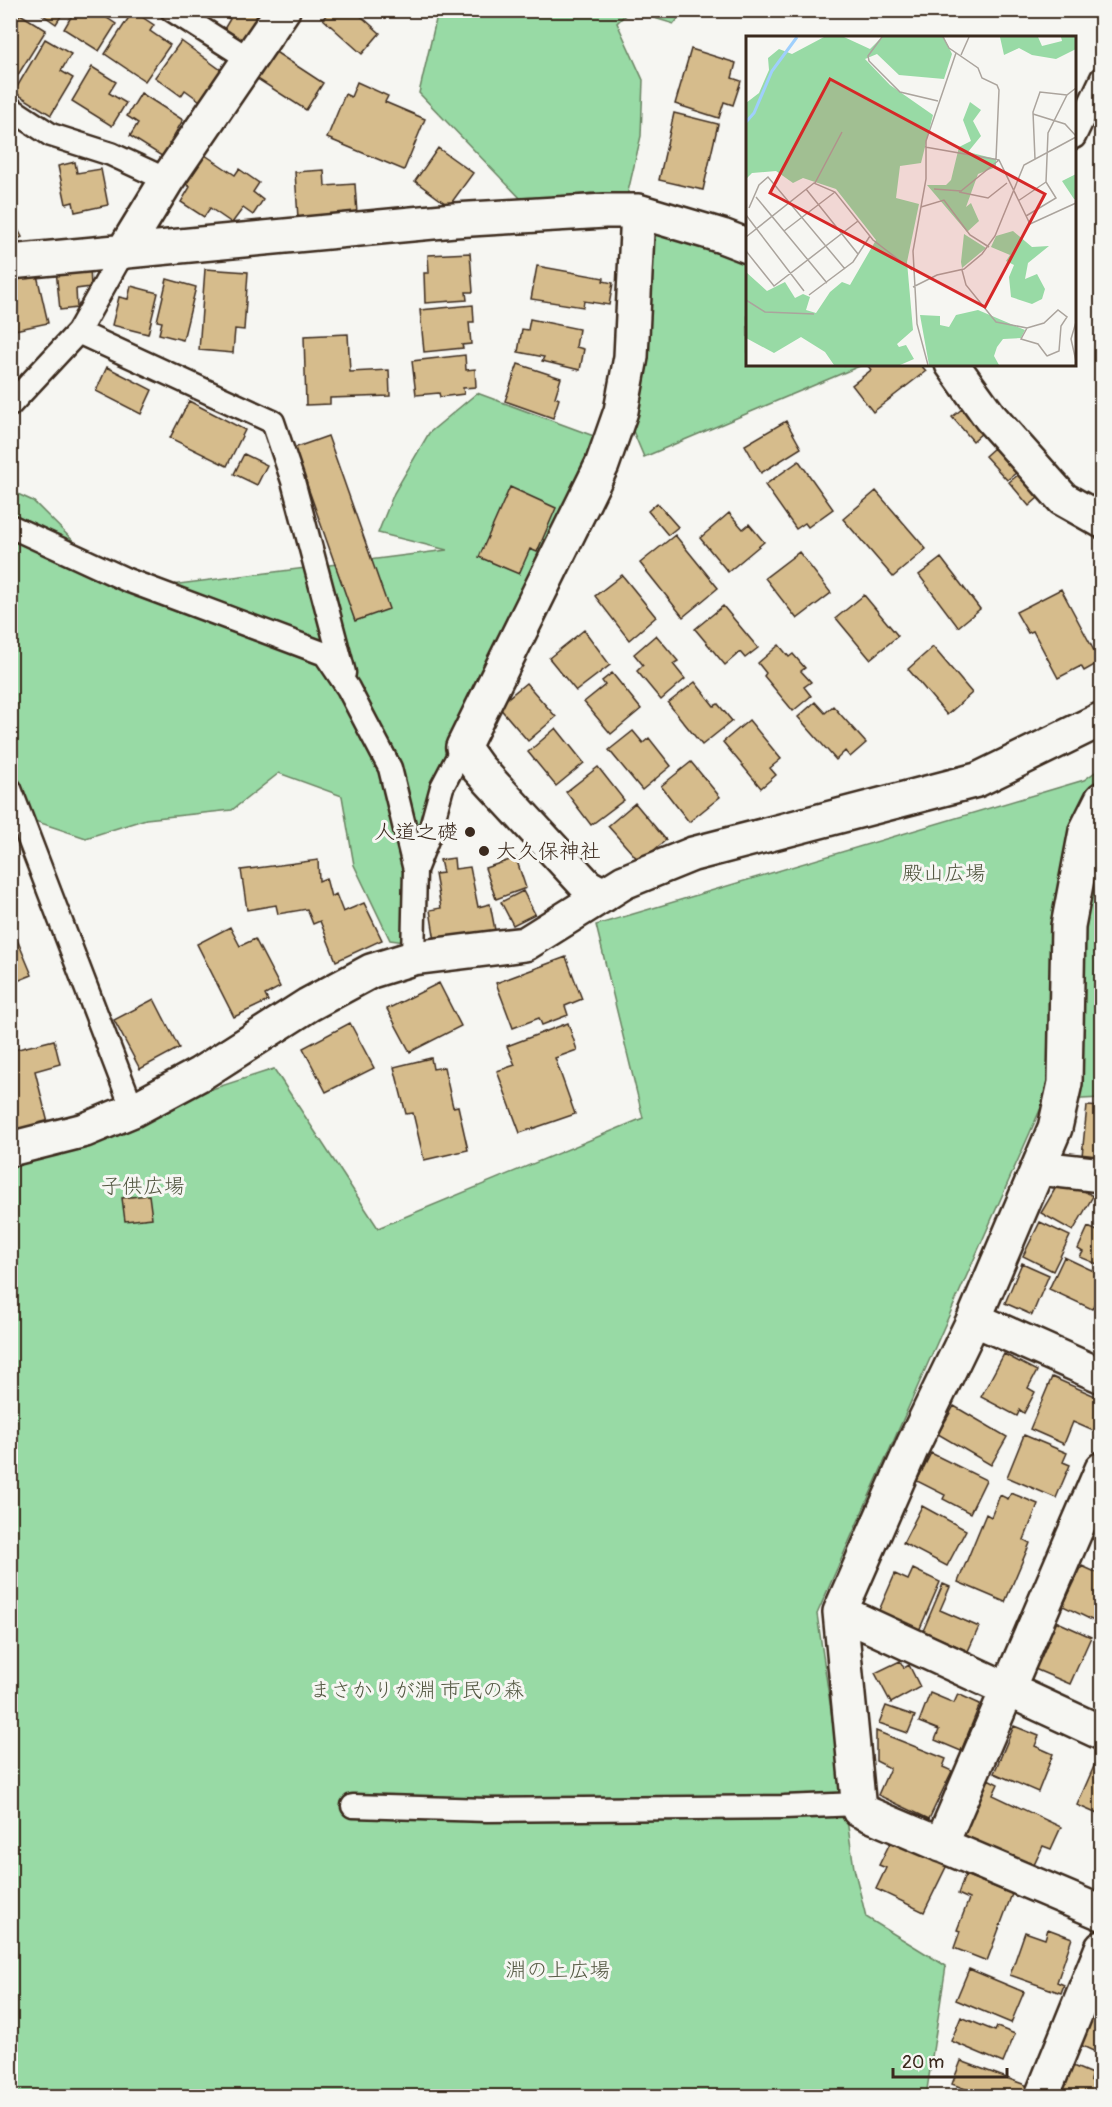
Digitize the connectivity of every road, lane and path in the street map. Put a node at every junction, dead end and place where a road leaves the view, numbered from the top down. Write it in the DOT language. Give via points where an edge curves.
graph roads {
  1 [pos="172,10"];
  2 [pos="282,10"];
  3 [pos="249,59"];
  4 [pos="1101,78"];
  5 [pos="10,108"];
  6 [pos="1076,133"];
  7 [pos="167,180"];
  8 [pos="638,211"];
  9 [pos="746,246"];
  10 [pos="123,252"];
  11 [pos="10,262"];
  12 [pos="78,332"];
  13 [pos="953,366"];
  14 [pos="10,405"];
  15 [pos="1101,521"];
  16 [pos="10,526"];
  17 [pos="348,688"];
  18 [pos="1101,719"];
  19 [pos="463,747"];
  20 [pos="10,789"];
  21 [pos="1101,799"];
  22 [pos="415,870"];
  23 [pos="604,896"];
  24 [pos="413,958"];
  25 [pos="134,1110"];
  26 [pos="10,1149"];
  27 [pos="1039,1167"];
  28 [pos="1101,1175"];
  29 [pos="974,1319"];
  30 [pos="1101,1376"];
  31 [pos="1101,1469"];
  32 [pos="840,1612"];
  33 [pos="1008,1689"];
  34 [pos="1101,1733"];
  35 [pos="858,1804"];
  36 [pos="353,1806"];
  37 [pos="941,1845"];
  38 [pos="1101,1913"];
  39 [pos="1101,1948"];
  40 [pos="1042,2097"];
  1 -- 3 [label="lane"];
  2 -- 3 [label="street"];
  3 -- 7 [label="street"];
  4 -- 6 [label="lane"];
  5 -- 7 [label="lane" via="51,135 111,154"];
  7 -- 10 [label="street"];
  8 -- 9 [label="street"];
  8 -- 10 [label="street" via="477,218"];
  8 -- 19 [label="street" via="631,357 621,411 602,465"];
  10 -- 11 [label="street"];
  10 -- 12 [label="lane"];
  12 -- 14 [label="lane"];
  12 -- 17 [label="lane" via="273,422 293,481"];
  13 -- 15 [label="street" via="990,417 1063,500"];
  16 -- 17 [label="lane" via="127,580 325,654"];
  17 -- 22 [label="lane" via="390,768"];
  18 -- 23 [label="street" via="977,780 693,854 624,882"];
  19 -- 22 [label="lane" via="442,787"];
  19 -- 23 [label="street" via="587,886"];
  20 -- 25 [label="lane"];
  21 -- 27 [label="street" via="1086,831 1068,926 1065,1083 1055,1128"];
  22 -- 24 [label="lane"];
  23 -- 24 [label="street" via="525,944"];
  24 -- 25 [label="street" via="371,971 308,1005 200,1074"];
  25 -- 26 [label="street" via="85,1130"];
  27 -- 28 [label="street"];
  27 -- 29 [label="street"];
  29 -- 30 [label="street"];
  29 -- 32 [label="street" via="913,1445"];
  31 -- 33 [label="street"];
  32 -- 33 [label="street"];
  32 -- 35 [label="street"];
  33 -- 34 [label="street"];
  33 -- 37 [label="street"];
  35 -- 36 [label="lane" via="486,1810"];
  35 -- 37 [label="street" via="859,1810"];
  37 -- 38 [label="street"];
  39 -- 40 [label="street"];
}
